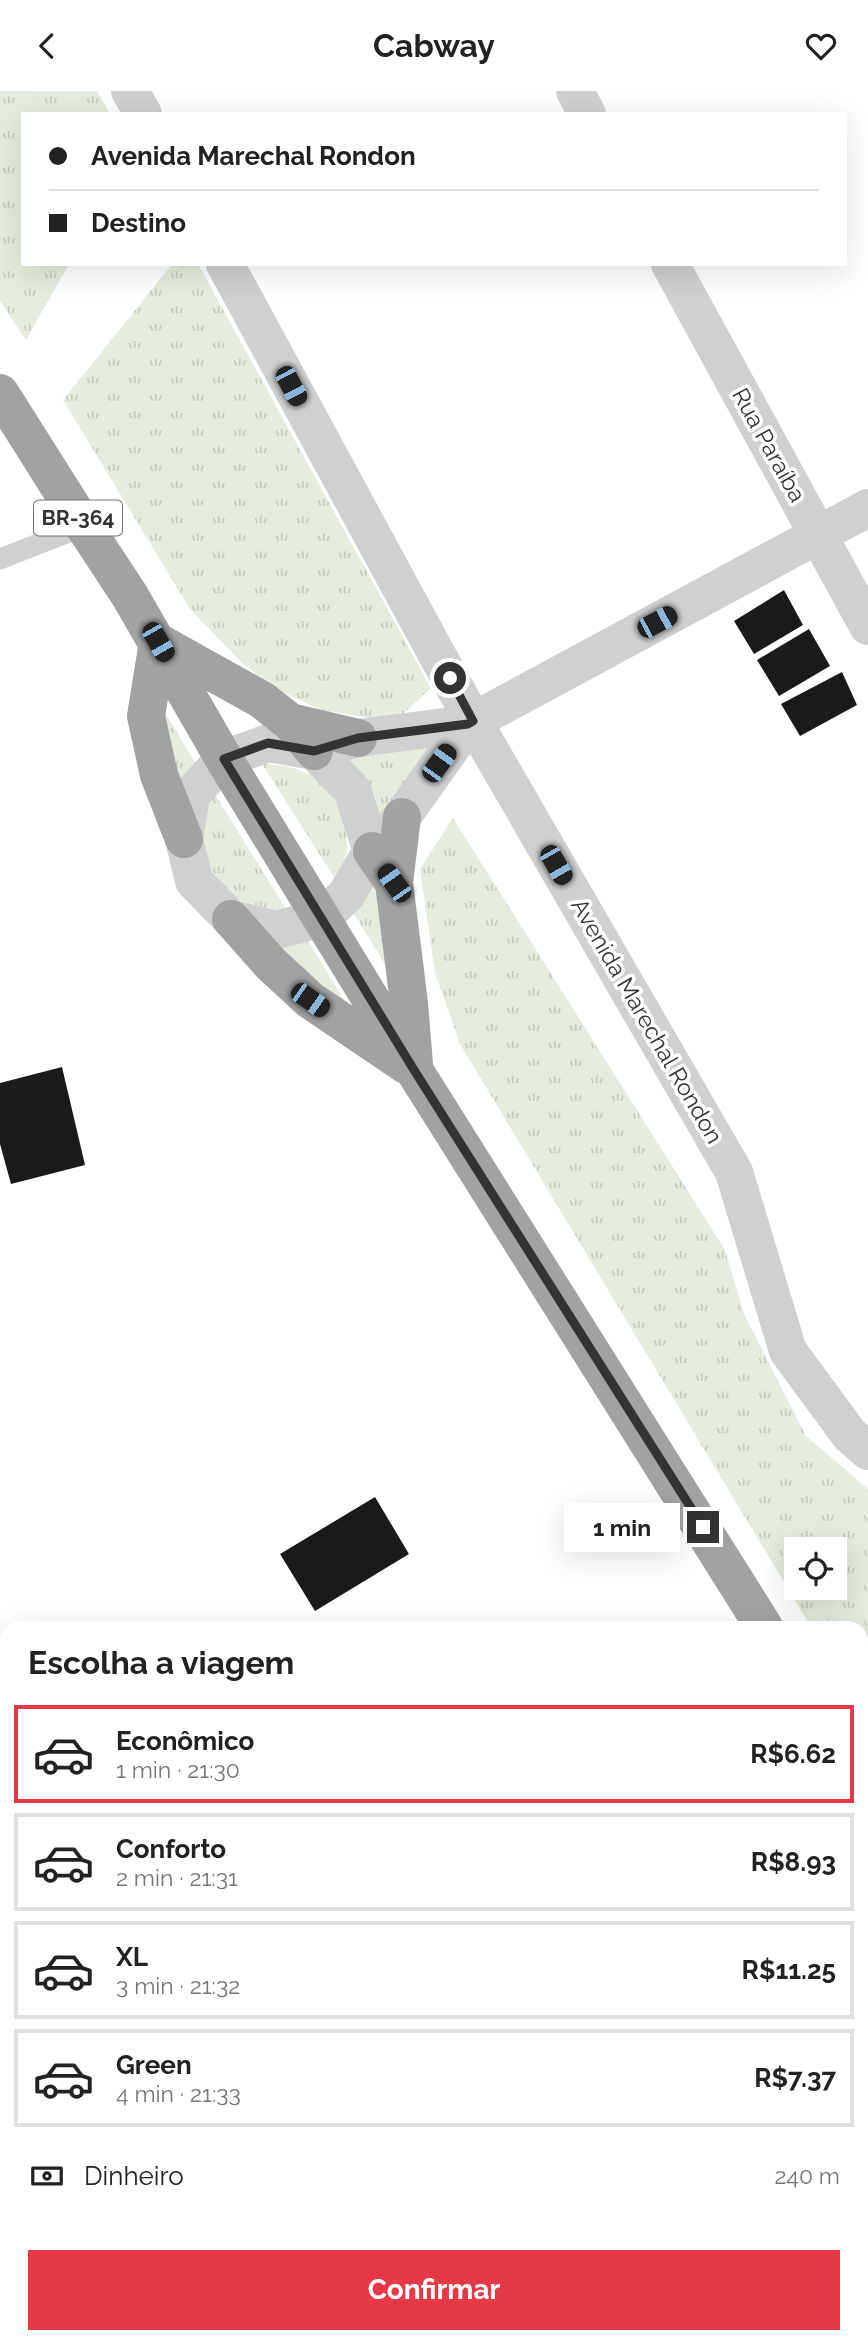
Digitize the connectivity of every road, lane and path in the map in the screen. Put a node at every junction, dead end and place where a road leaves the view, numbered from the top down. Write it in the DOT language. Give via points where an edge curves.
graph roads {
  1 [pos="130,91"];
  2 [pos="575,91"];
  3 [pos="142,112"];
  4 [pos="586,112"];
  5 [pos="226,266"];
  6 [pos="671,266"];
  7 [pos="0,393"];
  8 [pos="868,508"];
  9 [pos="84,526"];
  10 [pos="819,535"];
  11 [pos="0,559"];
  12 [pos="868,625"];
  13 [pos="158,642"];
  14 [pos="290,722"];
  15 [pos="471,722"];
  16 [pos="358,738"];
  17 [pos="314,751"];
  18 [pos="224,759"];
  19 [pos="402,817"];
  20 [pos="184,839"];
  21 [pos="372,851"];
  22 [pos="394,883"];
  23 [pos="322,918"];
  24 [pos="231,919"];
  25 [pos="414,1070"];
  26 [pos="868,1451"];
  27 [pos="760,1621"];
  1 -- 3 [label="street"];
  2 -- 4 [label="street"];
  5 -- 15 [label="street, Avenida Marechal Rondon"];
  6 -- 10 [label="street, Rua Paraíba"];
  7 -- 9 [label="highway, BR-364"];
  8 -- 10 [label="street"];
  9 -- 11 [label="lane"];
  9 -- 13 [label="highway, BR-364"];
  10 -- 12 [label="street, Rua Paraíba"];
  10 -- 15 [label="street"];
  13 -- 14 [label="highway" via="262,700"];
  13 -- 18 [label="highway, BR-364"];
  13 -- 20 [label="highway" via="146,716 159,775"];
  14 -- 16 [label="highway"];
  14 -- 17 [label="highway"];
  15 -- 16 [label="street"];
  15 -- 19 [label="street"];
  15 -- 26 [label="street, Avenida Marechal Rondon" via="734,1172 788,1351 849,1434"];
  16 -- 17 [label="street"];
  17 -- 18 [label="street" via="268,743"];
  17 -- 21 [label="street" via="352,790"];
  18 -- 20 [label="street" via="191,795"];
  18 -- 23 [label="highway, BR-364"];
  19 -- 21 [label="street"];
  19 -- 22 [label="highway"];
  20 -- 24 [label="street" via="194,881"];
  21 -- 22 [label="highway"];
  21 -- 23 [label="street" via="346,895"];
  22 -- 25 [label="highway"];
  23 -- 24 [label="street" via="276,930"];
  23 -- 25 [label="highway, BR-364"];
  24 -- 25 [label="highway" via="310,1000"];
  25 -- 27 [label="highway, BR-364"];
}
